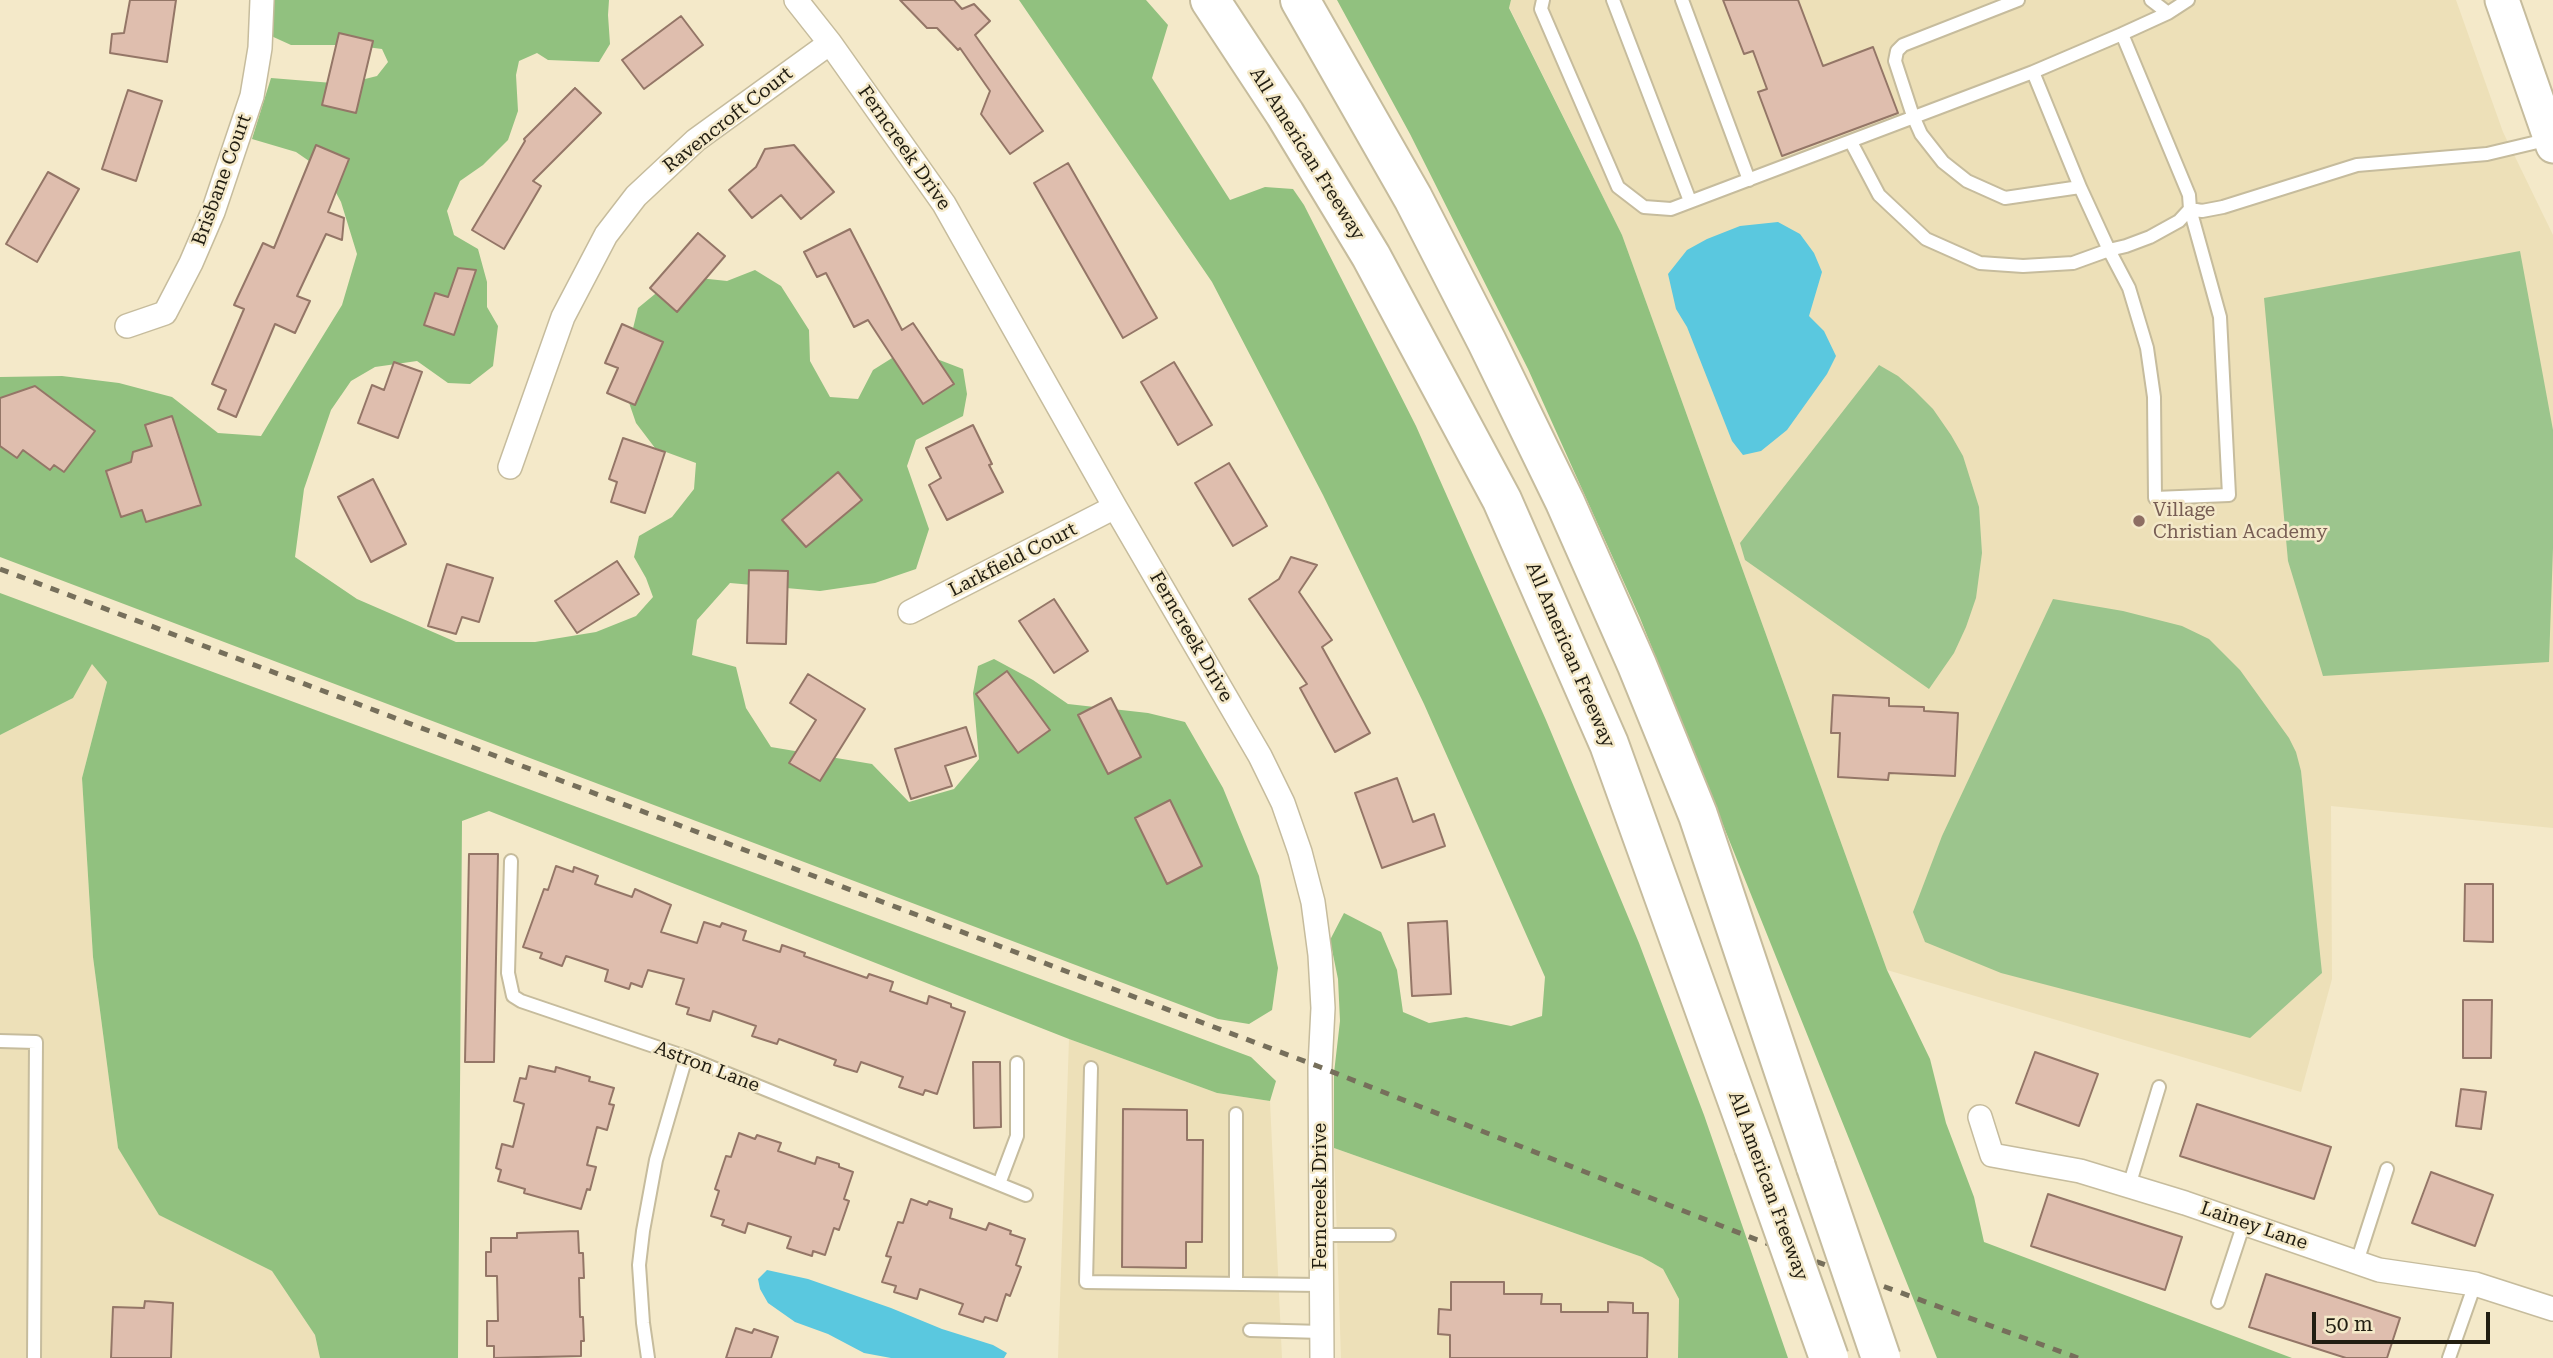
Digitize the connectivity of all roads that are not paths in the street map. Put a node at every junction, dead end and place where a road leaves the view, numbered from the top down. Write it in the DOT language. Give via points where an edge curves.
graph roads {
  1 [pos="262,0"];
  2 [pos="796,0"];
  3 [pos="1210,0"];
  4 [pos="1300,0"];
  5 [pos="1613,0"];
  6 [pos="1682,0"];
  7 [pos="2018,0"];
  8 [pos="2151,0"];
  9 [pos="2188,0"];
  10 [pos="2502,0"];
  11 [pos="1542,4"];
  12 [pos="2168,13"];
  13 [pos="2122,34"];
  14 [pos="830,43"];
  15 [pos="2033,72"];
  16 [pos="1913,116"];
  17 [pos="2550,131"];
  18 [pos="1851,142"];
  19 [pos="1749,180"];
  20 [pos="2080,187"];
  21 [pos="1690,201"];
  22 [pos="2190,208"];
  23 [pos="2109,250"];
  24 [pos="127,326"];
  25 [pos="510,467"];
  26 [pos="1115,507"];
  27 [pos="910,612"];
  28 [pos="511,861"];
  29 [pos="0,1041"];
  30 [pos="686,1057"];
  31 [pos="1017,1063"];
  32 [pos="1091,1069"];
  33 [pos="2159,1087"];
  34 [pos="1236,1114"];
  35 [pos="1980,1117"];
  36 [pos="2387,1169"];
  37 [pos="999,1184"];
  38 [pos="2129,1186"];
  39 [pos="1026,1195"];
  40 [pos="2244,1223"];
  41 [pos="1320,1235"];
  42 [pos="1390,1235"];
  43 [pos="2357,1262"];
  44 [pos="2475,1283"];
  45 [pos="1236,1284"];
  46 [pos="1320,1285"];
  47 [pos="2218,1302"];
  48 [pos="2553,1309"];
  49 [pos="1250,1330"];
  50 [pos="1322,1332"];
  51 [pos="34,1358"];
  52 [pos="649,1358"];
  53 [pos="1322,1358"];
  54 [pos="1829,1358"];
  55 [pos="1881,1358"];
  56 [pos="2449,1358"];
  1 -- 24 [label="street, Brisbane Court" via="252,96 213,212 165,313"];
  2 -- 14 [label="street, Ferncreek Drive"];
  3 -- 54 [label="highway, All American Freeway, bridge" via="1371,257 1502,500 1609,744"];
  4 -- 55 [label="highway, bridge" via="1413,198 1487,342 1637,665 1698,815"];
  5 -- 21 [label="lane"];
  6 -- 19 [label="lane"];
  7 -- 16 [label="lane" via="1903,45 1895,61"];
  8 -- 12 [label="lane"];
  9 -- 12 [label="lane"];
  10 -- 17 [label="main road"];
  11 -- 21 [label="lane" via="1618,187 1644,207 1671,209"];
  12 -- 13 [label="lane"];
  13 -- 15 [label="lane"];
  13 -- 22 [label="lane" via="2189,195"];
  14 -- 25 [label="street, Ravencroft Court" via="696,140 636,196 606,235 563,317"];
  14 -- 26 [label="street, Ferncreek Drive" via="944,204"];
  15 -- 16 [label="lane"];
  15 -- 20 [label="lane"];
  16 -- 18 [label="lane"];
  16 -- 20 [label="lane" via="1943,162 1968,181 2005,198"];
  17 -- 22 [label="lane" via="2487,154 2350,166 2231,205 2207,211"];
  18 -- 19 [label="lane"];
  18 -- 23 [label="lane" via="1888,204 1926,239 1980,263 2073,263"];
  19 -- 21 [label="lane"];
  20 -- 23 [label="lane"];
  22 -- 23 [label="lane" via="2179,221 2150,237"];
  22 -- 23 [label="lane" via="2220,317 2229,495 2155,498 2154,397 2147,348 2129,288"];
  26 -- 27 [label="street, Larkfield Court"];
  26 -- 41 [label="street, Ferncreek Drive" via="1260,756 1300,852 1313,902 1323,1007"];
  28 -- 30 [label="lane, Astron Lane" via="508,974 513,996"];
  29 -- 51 [label="lane" via="36,1042"];
  30 -- 37 [label="lane, Astron Lane"];
  30 -- 52 [label="lane" via="659,1149 643,1231 639,1265"];
  31 -- 37 [label="lane" via="1017,1136"];
  32 -- 45 [label="lane" via="1086,1282"];
  33 -- 38 [label="lane"];
  34 -- 45 [label="lane"];
  35 -- 38 [label="street, Lainey Lane" via="1992,1155 2080,1171"];
  36 -- 43 [label="lane"];
  37 -- 39 [label="lane, Astron Lane"];
  38 -- 40 [label="street, Lainey Lane"];
  40 -- 43 [label="street, Lainey Lane"];
  40 -- 47 [label="lane"];
  41 -- 42 [label="lane"];
  41 -- 46 [label="street, Ferncreek Drive"];
  43 -- 44 [label="street, Lainey Lane" via="2379,1270"];
  44 -- 48 [label="street, Lainey Lane"];
  44 -- 56 [label="lane"];
  45 -- 46 [label="lane"];
  46 -- 50 [label="street, Ferncreek Drive"];
  49 -- 50 [label="lane"];
  50 -- 53 [label="street, Ferncreek Drive"];
}
